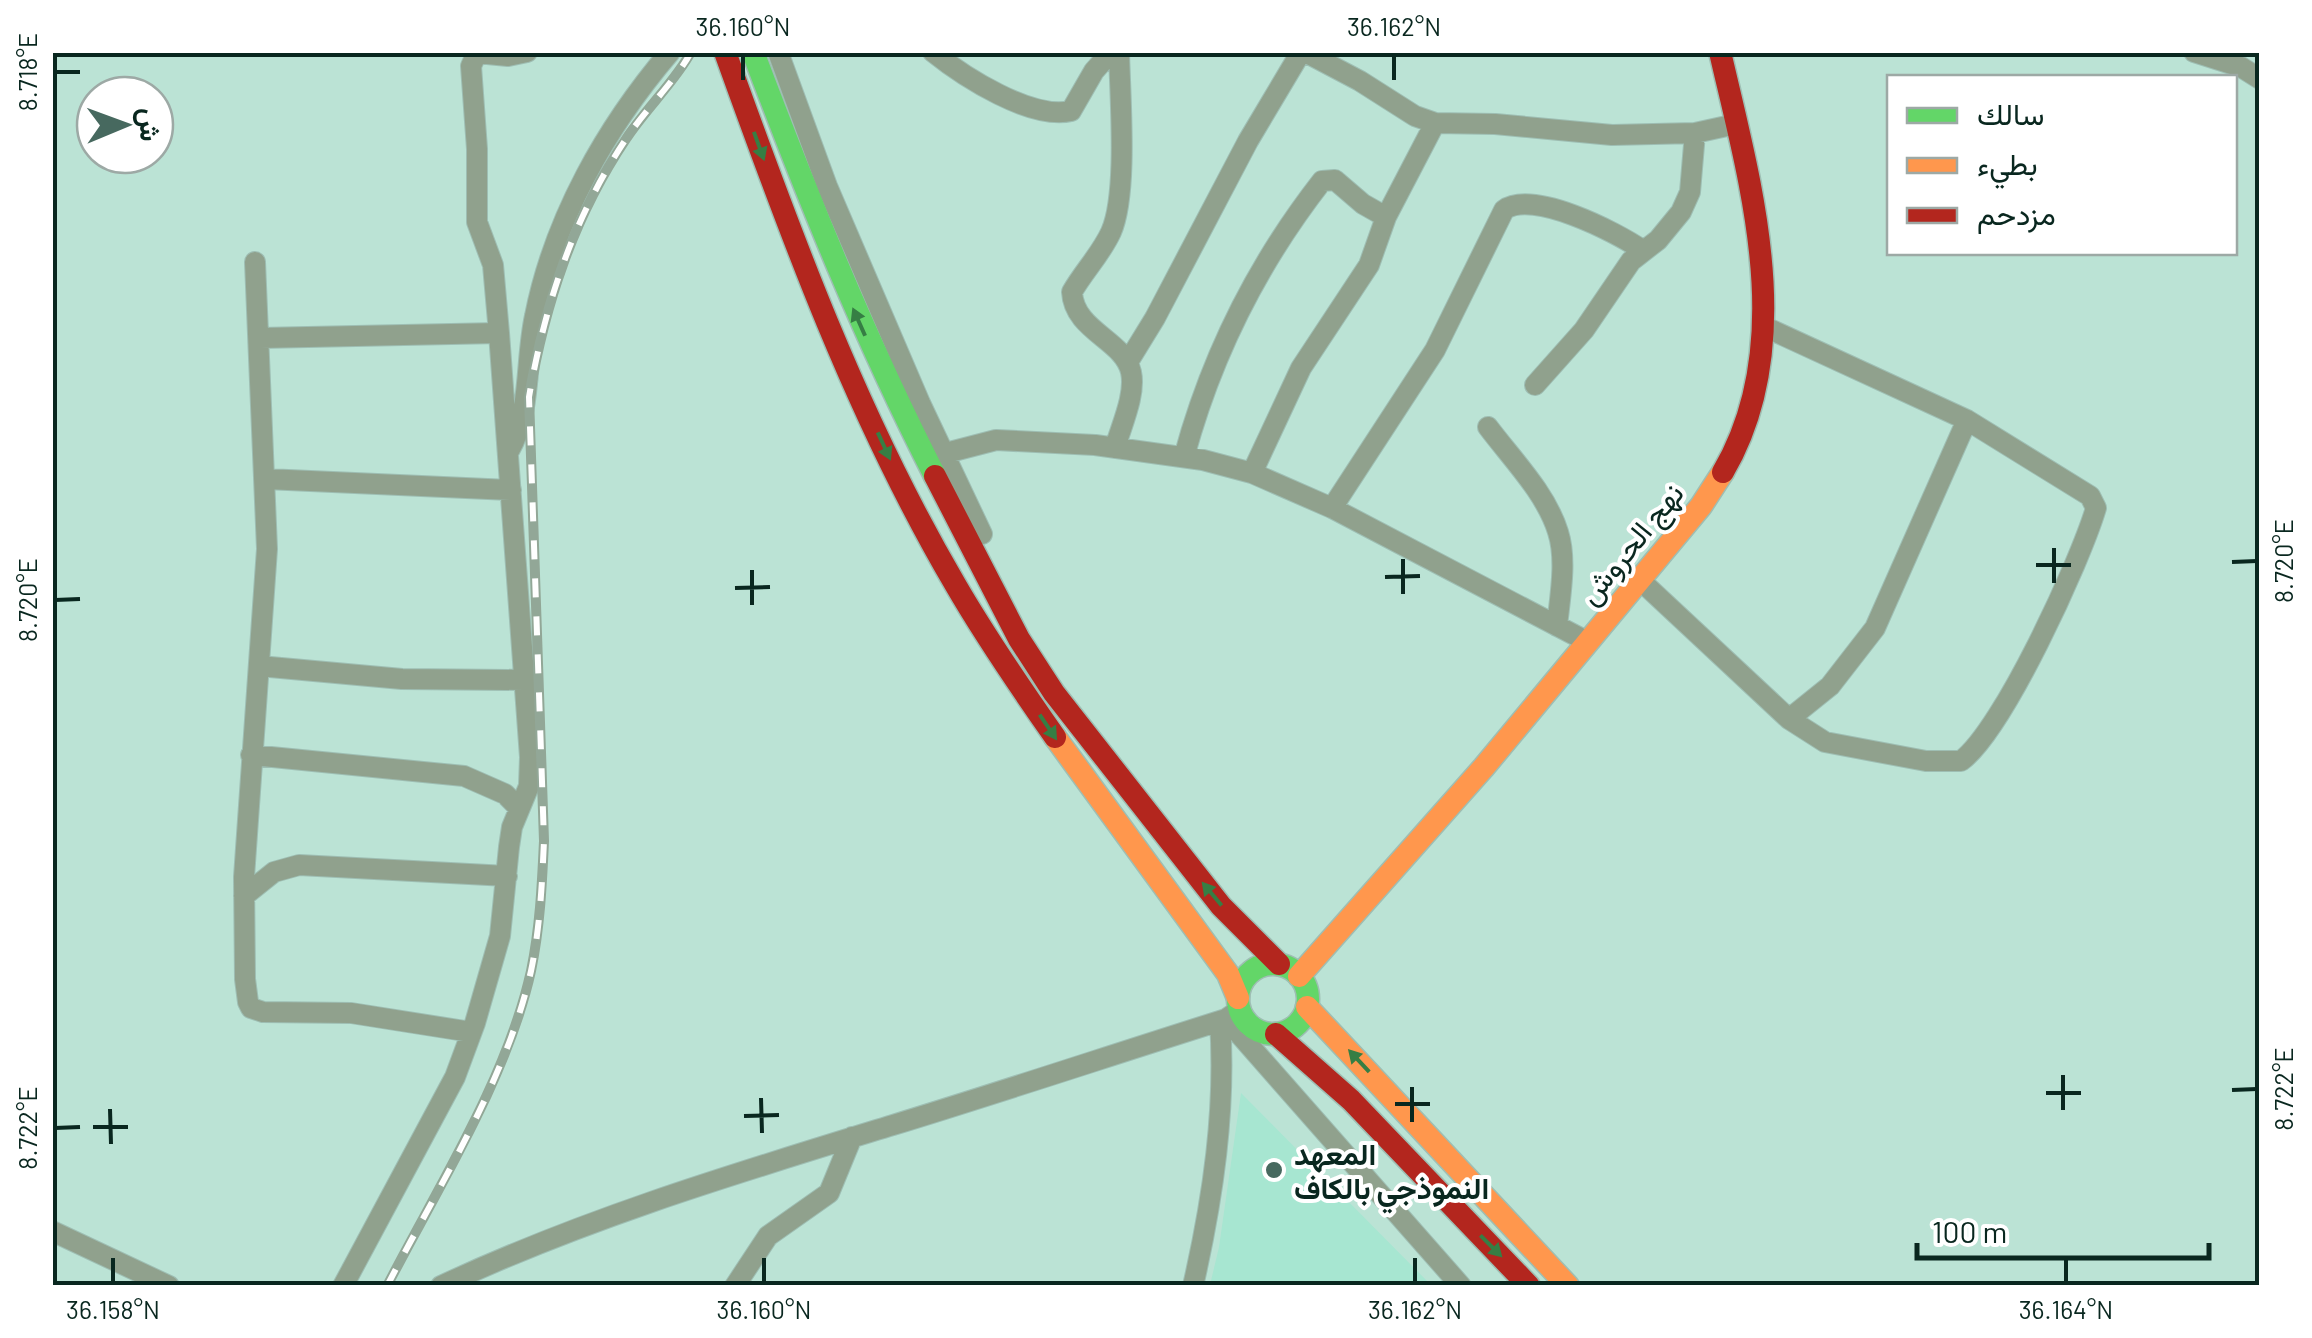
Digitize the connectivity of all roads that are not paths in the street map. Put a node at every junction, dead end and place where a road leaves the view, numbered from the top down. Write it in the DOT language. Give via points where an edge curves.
graph roads {
  1 [pos="527,52"];
  2 [pos="670,52"];
  3 [pos="725,52"];
  4 [pos="753,52"];
  5 [pos="778,52"];
  6 [pos="932,52"];
  7 [pos="1111,52"];
  8 [pos="1118,52"];
  9 [pos="1303,52"];
  10 [pos="1720,52"];
  11 [pos="2194,52"];
  12 [pos="2260,79"];
  13 [pos="1436,123"];
  14 [pos="1736,124"];
  15 [pos="1695,133"];
  16 [pos="1386,217"];
  17 [pos="1642,250"];
  18 [pos="254,262"];
  19 [pos="1763,326"];
  20 [pos="499,333"];
  21 [pos="260,338"];
  22 [pos="1128,362"];
  23 [pos="1535,384"];
  24 [pos="1967,420"];
  25 [pos="1488,427"];
  26 [pos="1114,448"];
  27 [pos="508,453"];
  28 [pos="946,453"];
  29 [pos="1184,457"];
  30 [pos="1252,473"];
  31 [pos="266,479"];
  32 [pos="511,490"];
  33 [pos="1332,508"];
  34 [pos="1640,580"];
  35 [pos="1557,626"];
  36 [pos="1019,638"];
  37 [pos="1588,642"];
  38 [pos="259,666"];
  39 [pos="524,680"];
  40 [pos="1788,719"];
  41 [pos="252,755"];
  42 [pos="519,808"];
  43 [pos="507,876"];
  44 [pos="244,896"];
  45 [pos="1289,970"];
  46 [pos="1307,1007"];
  47 [pos="1231,1012"];
  48 [pos="472,1032"];
  49 [pos="1276,1034"];
  50 [pos="852,1138"];
  51 [pos="52,1231"];
  52 [pos="169,1286"];
  53 [pos="343,1286"];
  54 [pos="441,1286"];
  55 [pos="735,1286"];
  56 [pos="1193,1286"];
  57 [pos="1461,1286"];
  58 [pos="1529,1286"];
  59 [pos="1568,1286"];
  1 -- 20 [label="street" via="477,53 471,66 477,222 492,266"];
  2 -- 27 [label="street" via="604,144 568,215 535,315 523,423"];
  3 -- 47 [label="main road, one-way" via="816,295 922,523 1023,690 1228,974"];
  36 -- 4 [label="main road, one-way" via="886,380"];
  5 -- 28 [label="street" via="835,204"];
  6 -- 7 [label="street" via="1008,99 1056,115 1071,111"];
  8 -- 22 [label="street" via="1116,212 1112,231 1072,299 1098,336"];
  9 -- 13 [label="street"];
  9 -- 22 [label="street"];
  10 -- 14 [label="main road, نهج الحروش"];
  11 -- 12 [label="street"];
  13 -- 15 [label="street" via="1612,135"];
  13 -- 16 [label="street"];
  14 -- 15 [label="street"];
  14 -- 19 [label="main road, نهج الحروش"];
  15 -- 17 [label="street" via="1682,212"];
  16 -- 29 [label="street" via="1335,180 1322,181 1238,312 1202,393"];
  16 -- 30 [label="street" via="1369,265 1301,368"];
  17 -- 23 [label="street"];
  17 -- 33 [label="street" via="1541,205 1504,210 1435,350"];
  18 -- 21 [label="street"];
  19 -- 24 [label="street"];
  19 -- 34 [label="main road, نهج الحروش" via="1758,380 1730,462"];
  20 -- 21 [label="street"];
  20 -- 27 [label="street"];
  21 -- 31 [label="street"];
  22 -- 26 [label="street" via="1130,393"];
  24 -- 40 [label="street" via="1874,628 1830,686"];
  24 -- 40 [label="street" via="2090,496 2096,508 2085,545 1989,728 1961,761 1926,761 1825,742"];
  25 -- 35 [label="street" via="1560,536"];
  26 -- 28 [label="street" via="996,440"];
  26 -- 29 [label="street"];
  27 -- 32 [label="street"];
  28 -- 36 [label="street" via="1008,592"];
  29 -- 30 [label="street"];
  30 -- 33 [label="street"];
  31 -- 32 [label="street"];
  31 -- 38 [label="street"];
  32 -- 39 [label="street"];
  33 -- 35 [label="street"];
  34 -- 37 [label="main road, نهج الحروش"];
  34 -- 40 [label="street"];
  35 -- 37 [label="street"];
  45 -- 36 [label="main road, one-way" via="1221,906 1164,836"];
  37 -- 45 [label="main road, نهج الحروش" via="1484,768"];
  38 -- 39 [label="street" via="402,679"];
  38 -- 41 [label="street"];
  39 -- 42 [label="street" via="529,786"];
  41 -- 42 [label="street" via="464,776 505,794"];
  41 -- 44 [label="street"];
  42 -- 43 [label="street"];
  43 -- 44 [label="street" via="299,866 274,872"];
  43 -- 48 [label="street" via="500,936"];
  44 -- 48 [label="street" via="244,979 251,1008 351,1013"];
  45 -- 46 [label="main road" via="1305,986"];
  45 -- 47 [label="main road" via="1256,968 1240,986"];
  46 -- 49 [label="main road" via="1296,1026"];
  59 -- 46 [label="main road, one-way"];
  47 -- 49 [label="main road" via="1260,1032"];
  47 -- 50 [label="street"];
  47 -- 56 [label="street" via="1214,1178"];
  47 -- 57 [label="street"];
  48 -- 53 [label="street" via="455,1077"];
  49 -- 58 [label="main road, one-way" via="1351,1100"];
  50 -- 54 [label="street" via="556,1235"];
  50 -- 55 [label="street" via="830,1193 768,1236"];
  51 -- 52 [label="street"];
}
